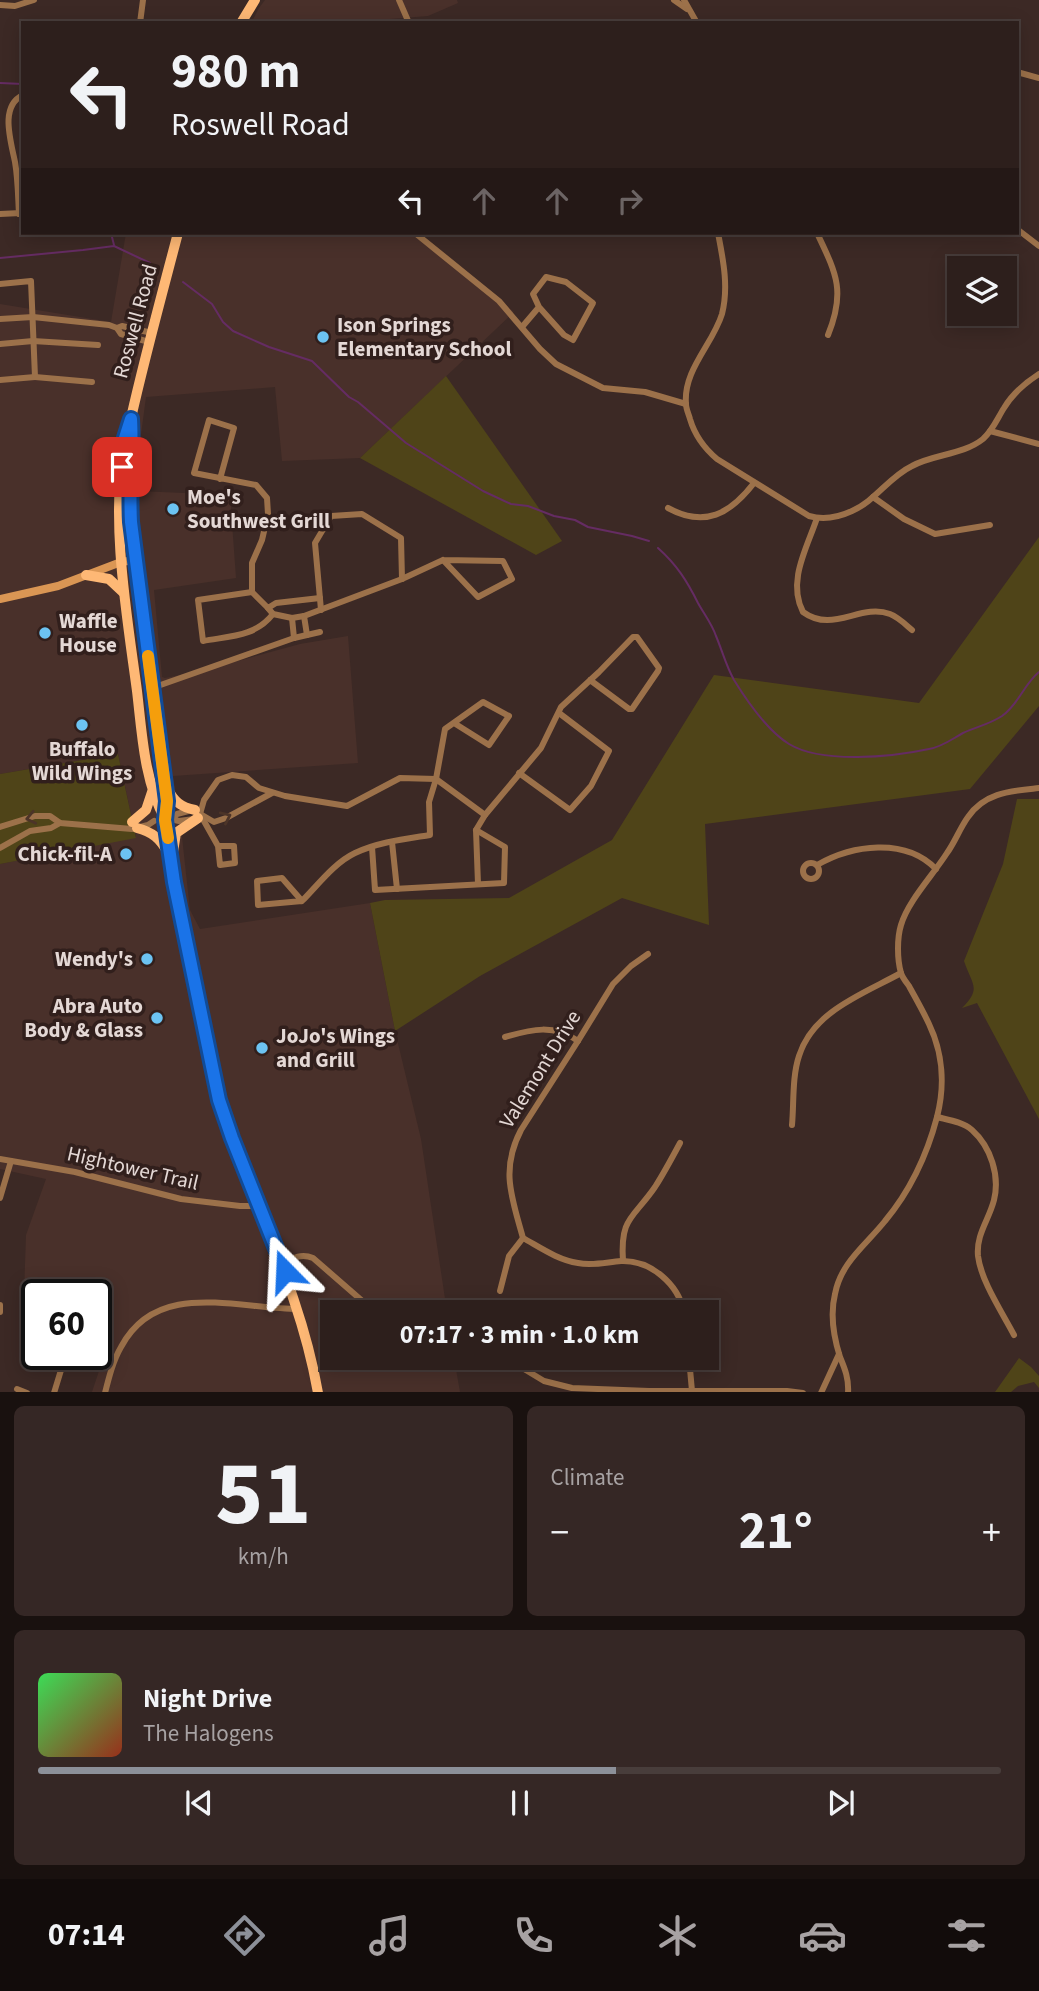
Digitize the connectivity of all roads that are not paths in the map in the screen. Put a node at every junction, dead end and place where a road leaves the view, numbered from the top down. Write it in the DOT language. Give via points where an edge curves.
graph roads {
  1 [pos="34,0"];
  2 [pos="143,0"];
  3 [pos="255,0"];
  4 [pos="400,0"];
  5 [pos="674,0"];
  6 [pos="684,0"];
  7 [pos="0,5"];
  8 [pos="689,11"];
  9 [pos="140,21"];
  10 [pos="243,21"];
  11 [pos="408,21"];
  12 [pos="696,21"];
  13 [pos="1019,73"];
  14 [pos="1039,78"];
  15 [pos="21,96"];
  16 [pos="0,214"];
  17 [pos="21,214"];
  18 [pos="1019,231"];
  19 [pos="177,235"];
  20 [pos="417,235"];
  21 [pos="718,235"];
  22 [pos="818,235"];
  23 [pos="1039,246"];
  24 [pos="0,284"];
  25 [pos="540,307"];
  26 [pos="33,317"];
  27 [pos="0,319"];
  28 [pos="522,327"];
  29 [pos="828,335"];
  30 [pos="150,338"];
  31 [pos="33,341"];
  32 [pos="0,344"];
  33 [pos="98,345"];
  34 [pos="1039,374"];
  35 [pos="35,377"];
  36 [pos="0,380"];
  37 [pos="92,382"];
  38 [pos="686,404"];
  39 [pos="131,419"];
  40 [pos="990,431"];
  41 [pos="1039,444"];
  42 [pos="219,479"];
  43 [pos="754,483"];
  44 [pos="873,497"];
  45 [pos="668,508"];
  46 [pos="817,519"];
  47 [pos="990,525"];
  48 [pos="135,560"];
  49 [pos="443,560"];
  50 [pos="121,562"];
  51 [pos="86,575"];
  52 [pos="402,579"];
  53 [pos="252,592"];
  54 [pos="124,593"];
  55 [pos="320,598"];
  56 [pos="0,599"];
  57 [pos="321,610"];
  58 [pos="270,611"];
  59 [pos="304,616"];
  60 [pos="292,618"];
  61 [pos="912,630"];
  62 [pos="320,632"];
  63 [pos="307,635"];
  64 [pos="294,638"];
  65 [pos="590,680"];
  66 [pos="152,688"];
  67 [pos="559,713"];
  68 [pos="454,723"];
  69 [pos="519,773"];
  70 [pos="436,779"];
  71 [pos="164,784"];
  72 [pos="152,788"];
  73 [pos="1039,788"];
  74 [pos="273,793"];
  75 [pos="198,814"];
  76 [pos="485,815"];
  77 [pos="169,819"];
  78 [pos="60,823"];
  79 [pos="130,826"];
  80 [pos="0,827"];
  81 [pos="476,830"];
  82 [pos="392,842"];
  83 [pos="218,846"];
  84 [pos="372,847"];
  85 [pos="0,848"];
  86 [pos="171,859"];
  87 [pos="817,866"];
  88 [pos="936,869"];
  89 [pos="478,884"];
  90 [pos="397,889"];
  91 [pos="302,901"];
  92 [pos="648,954"];
  93 [pos="901,973"];
  94 [pos="505,1037"];
  95 [pos="579,1041"];
  96 [pos="937,1117"];
  97 [pos="792,1125"];
  98 [pos="680,1143"];
  99 [pos="0,1159"];
  100 [pos="11,1161"];
  101 [pos="0,1198"];
  102 [pos="259,1206"];
  103 [pos="523,1238"];
  104 [pos="623,1261"];
  105 [pos="282,1264"];
  106 [pos="500,1291"];
  107 [pos="361,1300"];
  108 [pos="679,1300"];
  109 [pos="0,1305"];
  110 [pos="298,1309"];
  111 [pos="0,1312"];
  112 [pos="1014,1335"];
  113 [pos="839,1354"];
  114 [pos="61,1370"];
  115 [pos="525,1370"];
  116 [pos="690,1370"];
  117 [pos="17,1389"];
  118 [pos="616,1391"];
  119 [pos="692,1391"];
  120 [pos="27,1392"];
  121 [pos="54,1392"];
  122 [pos="105,1392"];
  123 [pos="318,1392"];
  124 [pos="649,1392"];
  125 [pos="803,1392"];
  126 [pos="821,1392"];
  127 [pos="848,1392"];
  1 -- 7 [label="street"];
  2 -- 9 [label="street"];
  3 -- 10 [label="main road"];
  4 -- 11 [label="street"];
  5 -- 8 [label="street"];
  6 -- 8 [label="street"];
  8 -- 12 [label="street"];
  13 -- 14 [label="street"];
  15 -- 17 [label="street" via="5,106 2,115 15,163"];
  16 -- 17 [label="street"];
  18 -- 23 [label="street"];
  19 -- 30 [label="main road, Roswell Road"];
  20 -- 28 [label="street" via="492,295"];
  21 -- 38 [label="street" via="724,305 691,375"];
  22 -- 29 [label="street" via="838,284 837,308"];
  24 -- 26 [label="street" via="31,281"];
  25 -- 25 [label="street" via="573,340 593,303 566,282 546,277 533,294"];
  25 -- 28 [label="street"];
  26 -- 27 [label="street"];
  26 -- 30 [label="street" via="122,326"];
  26 -- 31 [label="street"];
  28 -- 38 [label="street" via="556,364 603,388 645,392"];
  30 -- 39 [label="main road, Roswell Road"];
  31 -- 32 [label="street"];
  31 -- 33 [label="street"];
  31 -- 35 [label="street"];
  34 -- 40 [label="street" via="1008,401"];
  35 -- 36 [label="street"];
  35 -- 37 [label="street"];
  38 -- 43 [label="street" via="704,447"];
  39 -- 48 [label="main road, Roswell Road"];
  39 -- 50 [label="main road, Roswell Road" via="124,441 121,483"];
  40 -- 41 [label="street"];
  40 -- 44 [label="street" via="974,445 910,466"];
  42 -- 42 [label="street" via="194,473 209,420 234,428"];
  42 -- 53 [label="street" via="256,485 267,498 262,540 252,563"];
  43 -- 45 [label="street" via="736,504 715,515 691,517"];
  43 -- 46 [label="street"];
  44 -- 46 [label="street" via="853,511"];
  44 -- 47 [label="street" via="935,534"];
  46 -- 61 [label="street" via="798,571 803,612 824,621 884,612"];
  48 -- 50 [label="street"];
  48 -- 66 [label="main road, Roswell Road"];
  49 -- 49 [label="street" via="478,597 512,579 503,561"];
  49 -- 52 [label="street"];
  50 -- 51 [label="street"];
  50 -- 54 [label="main road, Roswell Road"];
  51 -- 54 [label="main road" via="109,579"];
  51 -- 56 [label="street"];
  52 -- 55 [label="street" via="401,538 362,514 331,516 315,543"];
  52 -- 57 [label="street"];
  53 -- 58 [label="street"];
  53 -- 58 [label="street" via="198,600 203,641 260,628"];
  54 -- 72 [label="main road, Roswell Road"];
  55 -- 57 [label="street"];
  55 -- 58 [label="street" via="276,603"];
  57 -- 59 [label="street"];
  58 -- 60 [label="street"];
  59 -- 60 [label="street"];
  59 -- 63 [label="street"];
  60 -- 64 [label="street"];
  62 -- 63 [label="street"];
  63 -- 64 [label="street"];
  64 -- 66 [label="street"];
  65 -- 65 [label="street" via="633,637 659,668 632,709"];
  65 -- 67 [label="street"];
  66 -- 71 [label="main road, Roswell Road"];
  67 -- 69 [label="street" via="541,748"];
  67 -- 69 [label="street" via="609,751 591,786 570,810"];
  68 -- 68 [label="street" via="483,702 509,716 488,745"];
  68 -- 70 [label="street" via="445,729"];
  69 -- 76 [label="street"];
  70 -- 74 [label="street" via="400,779 347,806"];
  70 -- 76 [label="street"];
  70 -- 82 [label="street" via="429,802 430,835"];
  71 -- 75 [label="main road" via="182,807"];
  71 -- 77 [label="main road, Roswell Road"];
  72 -- 77 [label="main road, Roswell Road"];
  72 -- 79 [label="main road" via="146,810"];
  73 -- 88 [label="street" via="1004,792 985,800 968,817"];
  75 -- 74 [label="street, one-way" via="214,822"];
  74 -- 75 [label="street" via="246,777 232,775 218,780"];
  75 -- 77 [label="street" via="179,821"];
  75 -- 83 [label="street"];
  75 -- 86 [label="main road" via="176,833"];
  76 -- 81 [label="street"];
  77 -- 79 [label="street" via="144,819"];
  77 -- 86 [label="main road, Roswell Road"];
  78 -- 79 [label="street"];
  78 -- 80 [label="street, one-way" via="50,816 34,816"];
  78 -- 85 [label="street" via="30,831"];
  79 -- 86 [label="main road" via="156,835"];
  81 -- 89 [label="street"];
  81 -- 89 [label="street" via="505,847 504,882"];
  82 -- 84 [label="street"];
  82 -- 90 [label="street"];
  84 -- 90 [label="street" via="375,890"];
  84 -- 91 [label="street" via="340,863"];
  86 -- 102 [label="main road, Roswell Road" via="219,1100"];
  87 -- 88 [label="street" via="846,852 879,847 912,854"];
  88 -- 93 [label="street" via="902,923"];
  89 -- 90 [label="street"];
  91 -- 91 [label="street" via="282,878 257,881 258,905"];
  92 -- 95 [label="street, Valemont Drive" via="613,984"];
  93 -- 96 [label="street" via="938,1049 942,1082"];
  93 -- 97 [label="street" via="835,1010 815,1027 799,1057"];
  94 -- 95 [label="street" via="546,1028"];
  95 -- 103 [label="street, Valemont Drive" via="511,1153 510,1190"];
  96 -- 112 [label="street" via="972,1130 992,1161 997,1179 994,1201 980,1232 978,1254 983,1274"];
  96 -- 113 [label="street" via="906,1192 839,1278 833,1311"];
  98 -- 104 [label="street" via="656,1185 628,1220 622,1239"];
  99 -- 100 [label="street, Hightower Trail"];
  100 -- 101 [label="street"];
  100 -- 102 [label="street, Hightower Trail" via="181,1199"];
  102 -- 105 [label="main road, Roswell Road"];
  103 -- 104 [label="street" via="569,1261"];
  103 -- 106 [label="street" via="509,1256"];
  104 -- 108 [label="street" via="648,1267 663,1277"];
  105 -- 107 [label="street" via="299,1256 313,1258"];
  105 -- 110 [label="main road, Roswell Road"];
  109 -- 111 [label="street"];
  110 -- 122 [label="street" via="198,1303 157,1311 121,1346"];
  110 -- 123 [label="main road, Roswell Road"];
  113 -- 126 [label="street"];
  113 -- 127 [label="street"];
  114 -- 121 [label="street"];
  115 -- 118 [label="street" via="572,1388"];
  116 -- 119 [label="street"];
  117 -- 120 [label="street"];
  118 -- 124 [label="street"];
  119 -- 124 [label="street"];
  119 -- 125 [label="street"];
}
